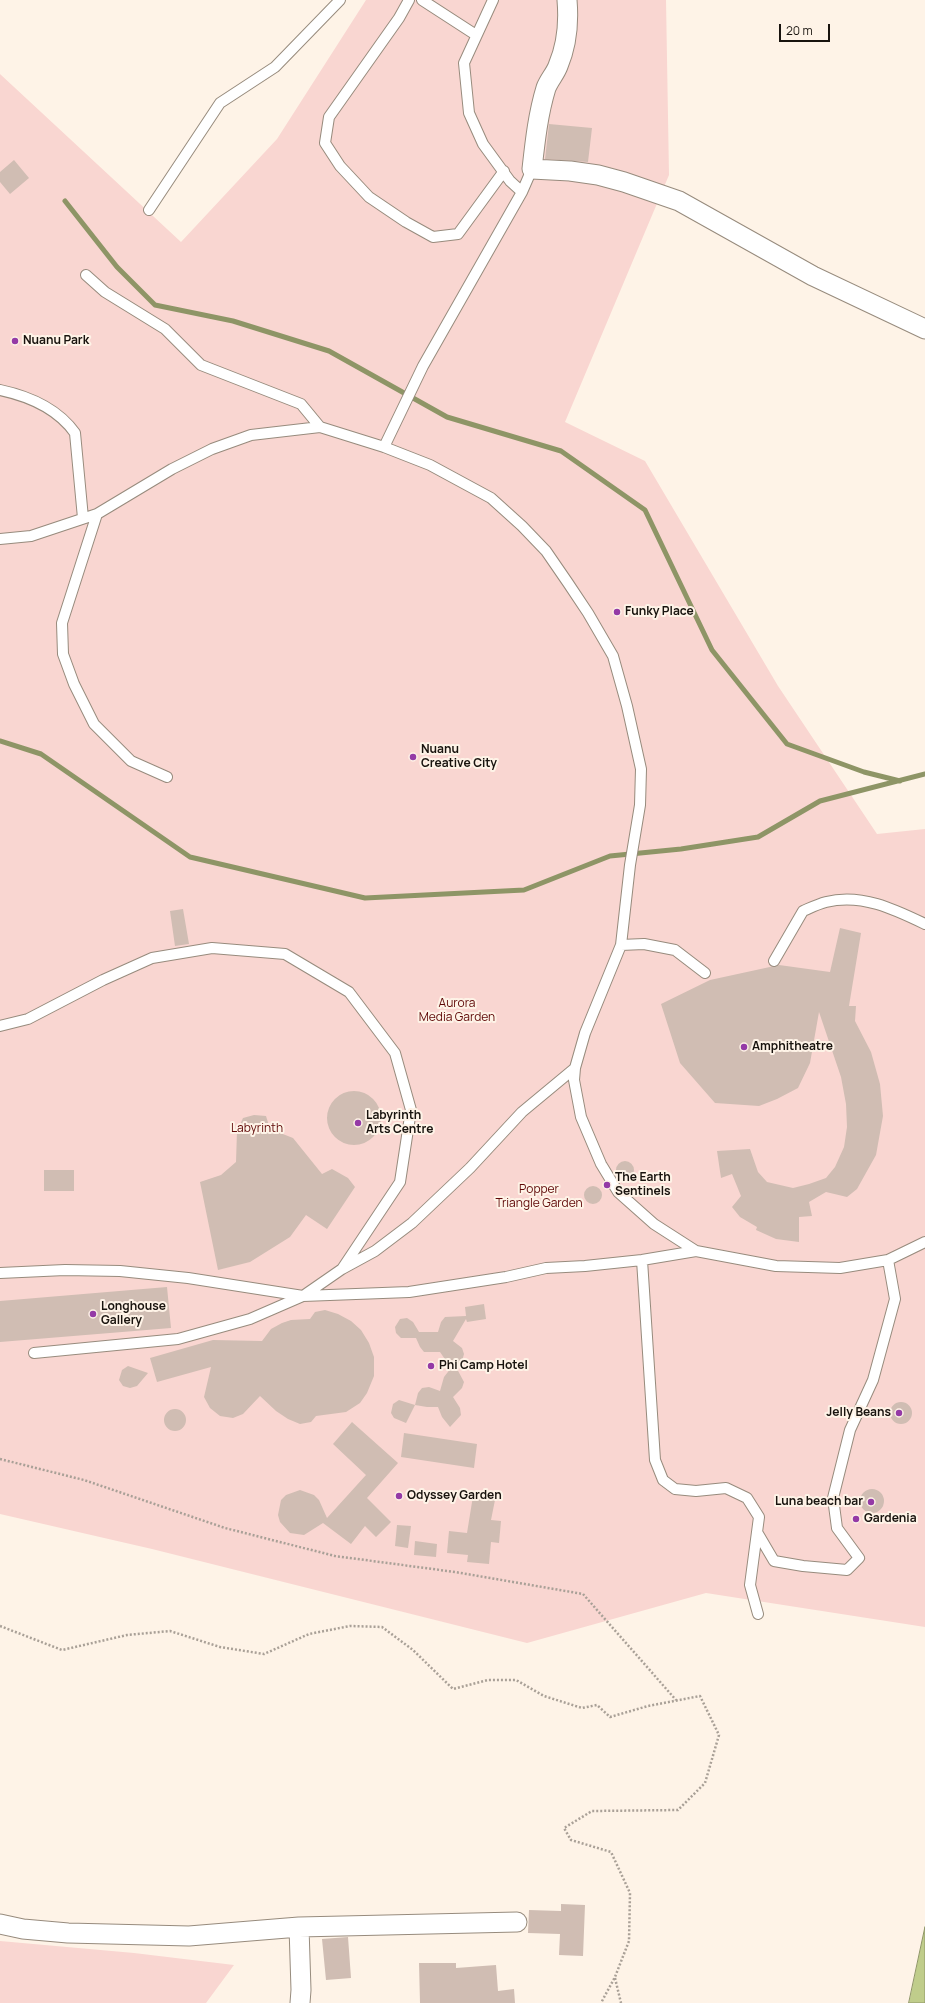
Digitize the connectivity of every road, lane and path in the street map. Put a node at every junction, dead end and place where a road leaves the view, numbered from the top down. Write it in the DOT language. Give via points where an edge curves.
graph roads {
  1 [pos="340,0"];
  2 [pos="409,0"];
  3 [pos="422,0"];
  4 [pos="493,0"];
  5 [pos="567,0"];
  6 [pos="476,35"];
  7 [pos="532,169"];
  8 [pos="504,171"];
  9 [pos="522,192"];
  10 [pos="149,210"];
  11 [pos="86,275"];
  12 [pos="925,329"];
  13 [pos="0,390"];
  14 [pos="320,427"];
  15 [pos="384,447"];
  16 [pos="97,514"];
  17 [pos="83,518"];
  18 [pos="0,539"];
  19 [pos="167,777"];
  20 [pos="925,924"];
  21 [pos="621,945"];
  22 [pos="774,961"];
  23 [pos="705,973"];
  24 [pos="0,1026"];
  25 [pos="576,1068"];
  26 [pos="925,1242"];
  27 [pos="696,1251"];
  28 [pos="642,1260"];
  29 [pos="888,1260"];
  30 [pos="342,1269"];
  31 [pos="0,1273"];
  32 [pos="303,1296"];
  33 [pos="34,1353"];
  34 [pos="0,1459"];
  35 [pos="757,1532"];
  36 [pos="758,1614"];
  37 [pos="0,1626"];
  38 [pos="677,1700"];
  39 [pos="517,1922"];
  40 [pos="0,1924"];
  41 [pos="299,1927"];
  42 [pos="615,1977"];
  43 [pos="300,2003"];
  44 [pos="601,2003"];
  45 [pos="621,2003"];
  1 -- 10 [label="lane" via="275,67 220,103"];
  2 -- 8 [label="lane" via="329,117 325,143 340,166 370,197 433,237 458,234"];
  3 -- 6 [label="lane"];
  4 -- 6 [label="lane"];
  5 -- 7 [label="street" via="568,30 565,45 558,67 547,86"];
  6 -- 8 [label="lane" via="464,63 469,113 483,144"];
  7 -- 9 [label="lane"];
  7 -- 12 [label="street" via="598,175 679,201 813,276"];
  8 -- 9 [label="lane"];
  9 -- 15 [label="lane" via="423,366"];
  11 -- 14 [label="lane" via="105,292 165,329 201,365 301,404"];
  13 -- 17 [label="lane" via="40,403 68,422 75,433"];
  14 -- 15 [label="lane"];
  14 -- 16 [label="lane" via="251,435 212,449 172,469"];
  15 -- 21 [label="lane" via="430,465 491,498 546,551 588,613 612,656 627,706 641,770 640,805"];
  16 -- 17 [label="lane"];
  16 -- 19 [label="lane" via="62,623 64,654 74,684 94,724 131,761"];
  17 -- 18 [label="lane" via="30,536"];
  20 -- 22 [label="lane" via="896,910 860,899 827,902 803,911"];
  21 -- 23 [label="lane" via="644,944 675,950"];
  21 -- 25 [label="lane" via="585,1032"];
  24 -- 30 [label="lane" via="28,1019 152,958 212,948 285,954 349,992 395,1054 411,1110 400,1182"];
  25 -- 27 [label="lane" via="574,1080 581,1117 601,1164 618,1192 654,1224"];
  25 -- 30 [label="lane" via="522,1112 470,1168 412,1223 374,1251"];
  26 -- 29 [label="lane"];
  27 -- 28 [label="lane"];
  27 -- 29 [label="lane" via="776,1266 840,1268"];
  28 -- 32 [label="lane" via="546,1268 409,1292"];
  28 -- 35 [label="lane" via="655,1460 663,1480 675,1490 726,1488 747,1498 759,1517"];
  29 -- 35 [label="lane" via="895,1299 873,1380 850,1430 832,1498 837,1528 858,1558 847,1570 774,1561"];
  30 -- 32 [label="lane"];
  31 -- 32 [label="lane" via="120,1271 188,1278"];
  32 -- 33 [label="lane" via="250,1319 178,1339"];
  34 -- 38 [label="path" via="84,1480 225,1528 335,1556 455,1572 583,1594"];
  35 -- 36 [label="lane" via="750,1585"];
  37 -- 38 [label="path" via="62,1650 127,1635 170,1631 220,1647 264,1654 309,1634 350,1626 382,1627 413,1650 453,1689 488,1680 516,1680 544,1696 582,1708 597,1704 610,1717"];
  38 -- 42 [label="path" via="700,1696 718,1735 705,1784 678,1810 592,1811 564,1828 571,1840 611,1852 630,1893 629,1941"];
  39 -- 41 [label="street"];
  40 -- 41 [label="street" via="68,1933 189,1936"];
  41 -- 43 [label="street"];
  42 -- 44 [label="path"];
  42 -- 45 [label="path"];
}
